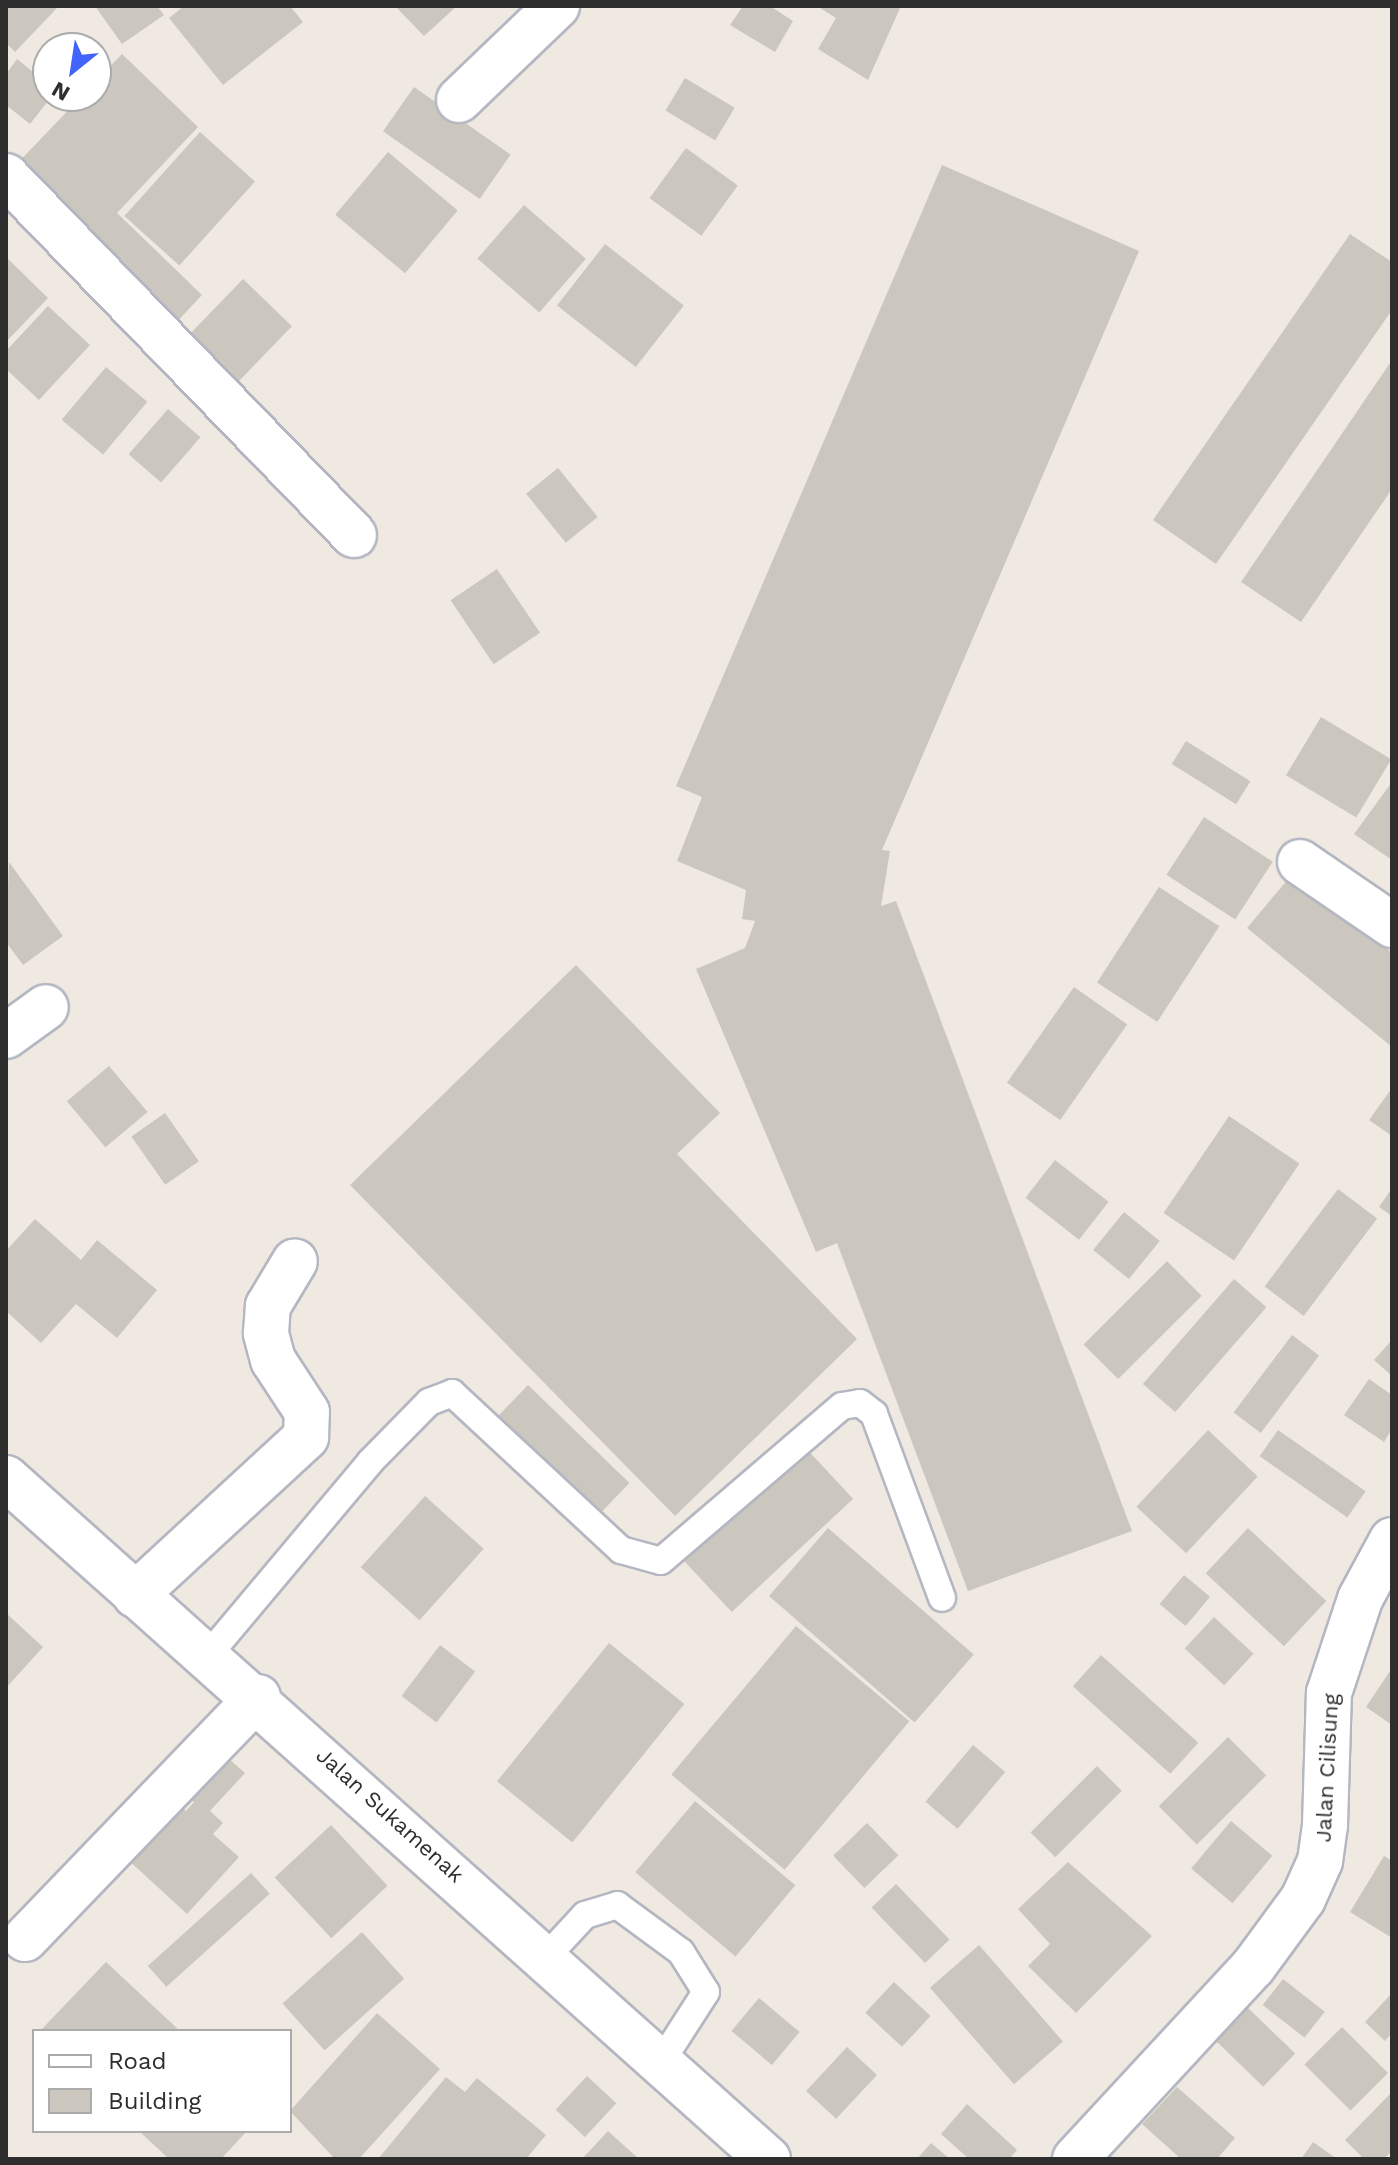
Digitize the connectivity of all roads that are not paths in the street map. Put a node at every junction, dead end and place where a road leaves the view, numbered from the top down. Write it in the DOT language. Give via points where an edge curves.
graph roads {
  1 [pos="557,6"];
  2 [pos="459,100"];
  3 [pos="6,176"];
  4 [pos="354,535"];
  5 [pos="1300,862"];
  6 [pos="1392,925"];
  7 [pos="46,1007"];
  8 [pos="6,1036"];
  9 [pos="295,1261"];
  10 [pos="7,1480"];
  11 [pos="1392,1540"];
  12 [pos="135,1595"];
  13 [pos="942,1598"];
  14 [pos="210,1653"];
  15 [pos="258,1697"];
  16 [pos="25,1939"];
  17 [pos="547,1956"];
  18 [pos="661,2062"];
  19 [pos="764,2158"];
  20 [pos="1075,2159"];
  1 -- 2 [label="street"];
  3 -- 4 [label="street"];
  5 -- 6 [label="street"];
  7 -- 8 [label="street"];
  9 -- 12 [label="street" via="268,1306 266,1333 273,1360 307,1412 306,1437"];
  10 -- 12 [label="street, Jalan Sukamenak"];
  11 -- 20 [label="street, Jalan Cilisung" via="1360,1599 1329,1693 1325,1825 1320,1861 1303,1899 1253,1967"];
  12 -- 14 [label="street, Jalan Sukamenak"];
  13 -- 14 [label="lane" via="874,1414 860,1403 842,1406 661,1561 621,1550 452,1393 429,1402 370,1462"];
  14 -- 15 [label="street, Jalan Sukamenak"];
  15 -- 16 [label="street"];
  15 -- 17 [label="street, Jalan Sukamenak"];
  17 -- 18 [label="street, Jalan Sukamenak"];
  17 -- 18 [label="lane" via="585,1915 617,1905 681,1952 703,1977 706,1992"];
  18 -- 19 [label="street, Jalan Sukamenak"];
}
